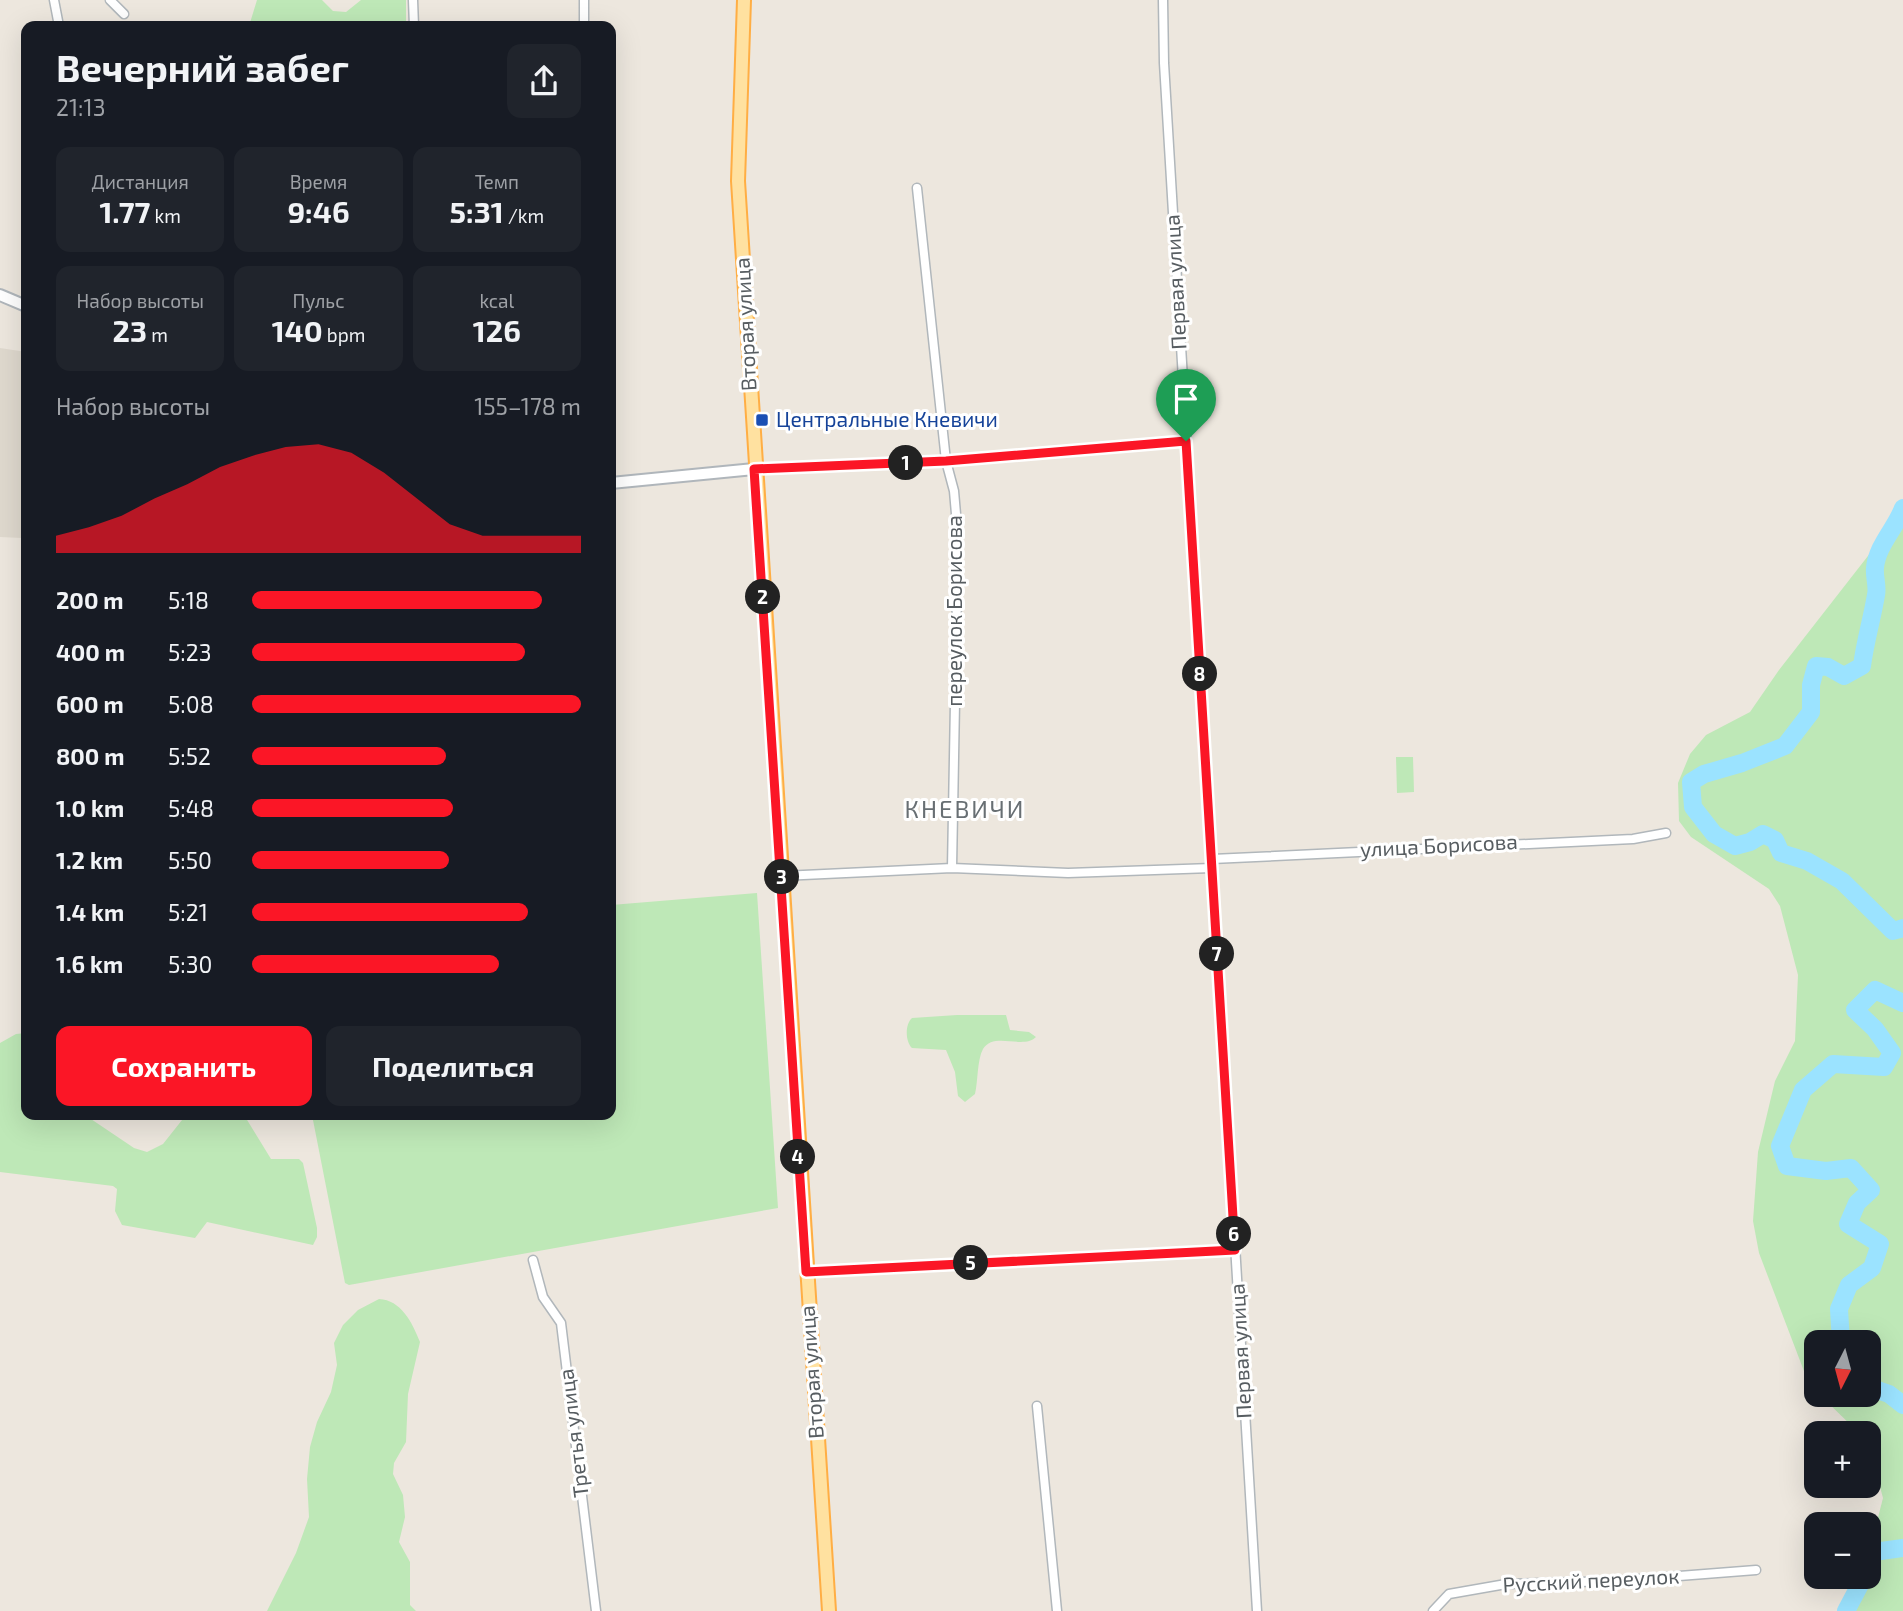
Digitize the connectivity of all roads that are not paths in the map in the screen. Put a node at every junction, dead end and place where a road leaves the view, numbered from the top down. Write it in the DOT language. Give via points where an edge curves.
graph roads {
  1 [pos="54,0"];
  2 [pos="110,0"];
  3 [pos="413,0"];
  4 [pos="583,0"];
  5 [pos="744,0"];
  6 [pos="1163,0"];
  7 [pos="124,14"];
  8 [pos="58,21"];
  9 [pos="414,21"];
  10 [pos="584,21"];
  11 [pos="916,187"];
  12 [pos="0,295"];
  13 [pos="21,304"];
  14 [pos="1186,441"];
  15 [pos="946,461"];
  16 [pos="754,469"];
  17 [pos="616,482"];
  18 [pos="1666,834"];
  19 [pos="1212,863"];
  20 [pos="952,868"];
  21 [pos="782,876"];
  22 [pos="1235,1250"];
  23 [pos="533,1260"];
  24 [pos="806,1272"];
  25 [pos="1037,1406"];
  26 [pos="1756,1570"];
  27 [pos="596,1611"];
  28 [pos="829,1611"];
  29 [pos="1057,1611"];
  30 [pos="1257,1611"];
  31 [pos="1433,1611"];
  1 -- 8 [label="street"];
  2 -- 7 [label="street"];
  3 -- 9 [label="street"];
  4 -- 10 [label="street"];
  5 -- 16 [label="main road, Вторая улица" via="738,181"];
  6 -- 14 [label="street, Первая улица"];
  11 -- 15 [label="street, переулок Борисова"];
  12 -- 13 [label="street"];
  14 -- 15 [label="street"];
  14 -- 19 [label="street, Первая улица"];
  15 -- 16 [label="street"];
  15 -- 20 [label="street, переулок Борисова" via="958,537"];
  16 -- 17 [label="street"];
  16 -- 21 [label="main road, Вторая улица"];
  18 -- 19 [label="street, улица Борисова"];
  19 -- 20 [label="street" via="1068,873"];
  19 -- 22 [label="street, Первая улица"];
  20 -- 21 [label="street"];
  21 -- 24 [label="main road, Вторая улица"];
  22 -- 24 [label="street"];
  22 -- 30 [label="street, Первая улица"];
  23 -- 27 [label="street, Третья улица" via="543,1297 561,1323"];
  24 -- 28 [label="main road, Вторая улица"];
  25 -- 29 [label="street"];
  26 -- 31 [label="street, Русский переулок" via="1506,1584 1449,1594"];
}
